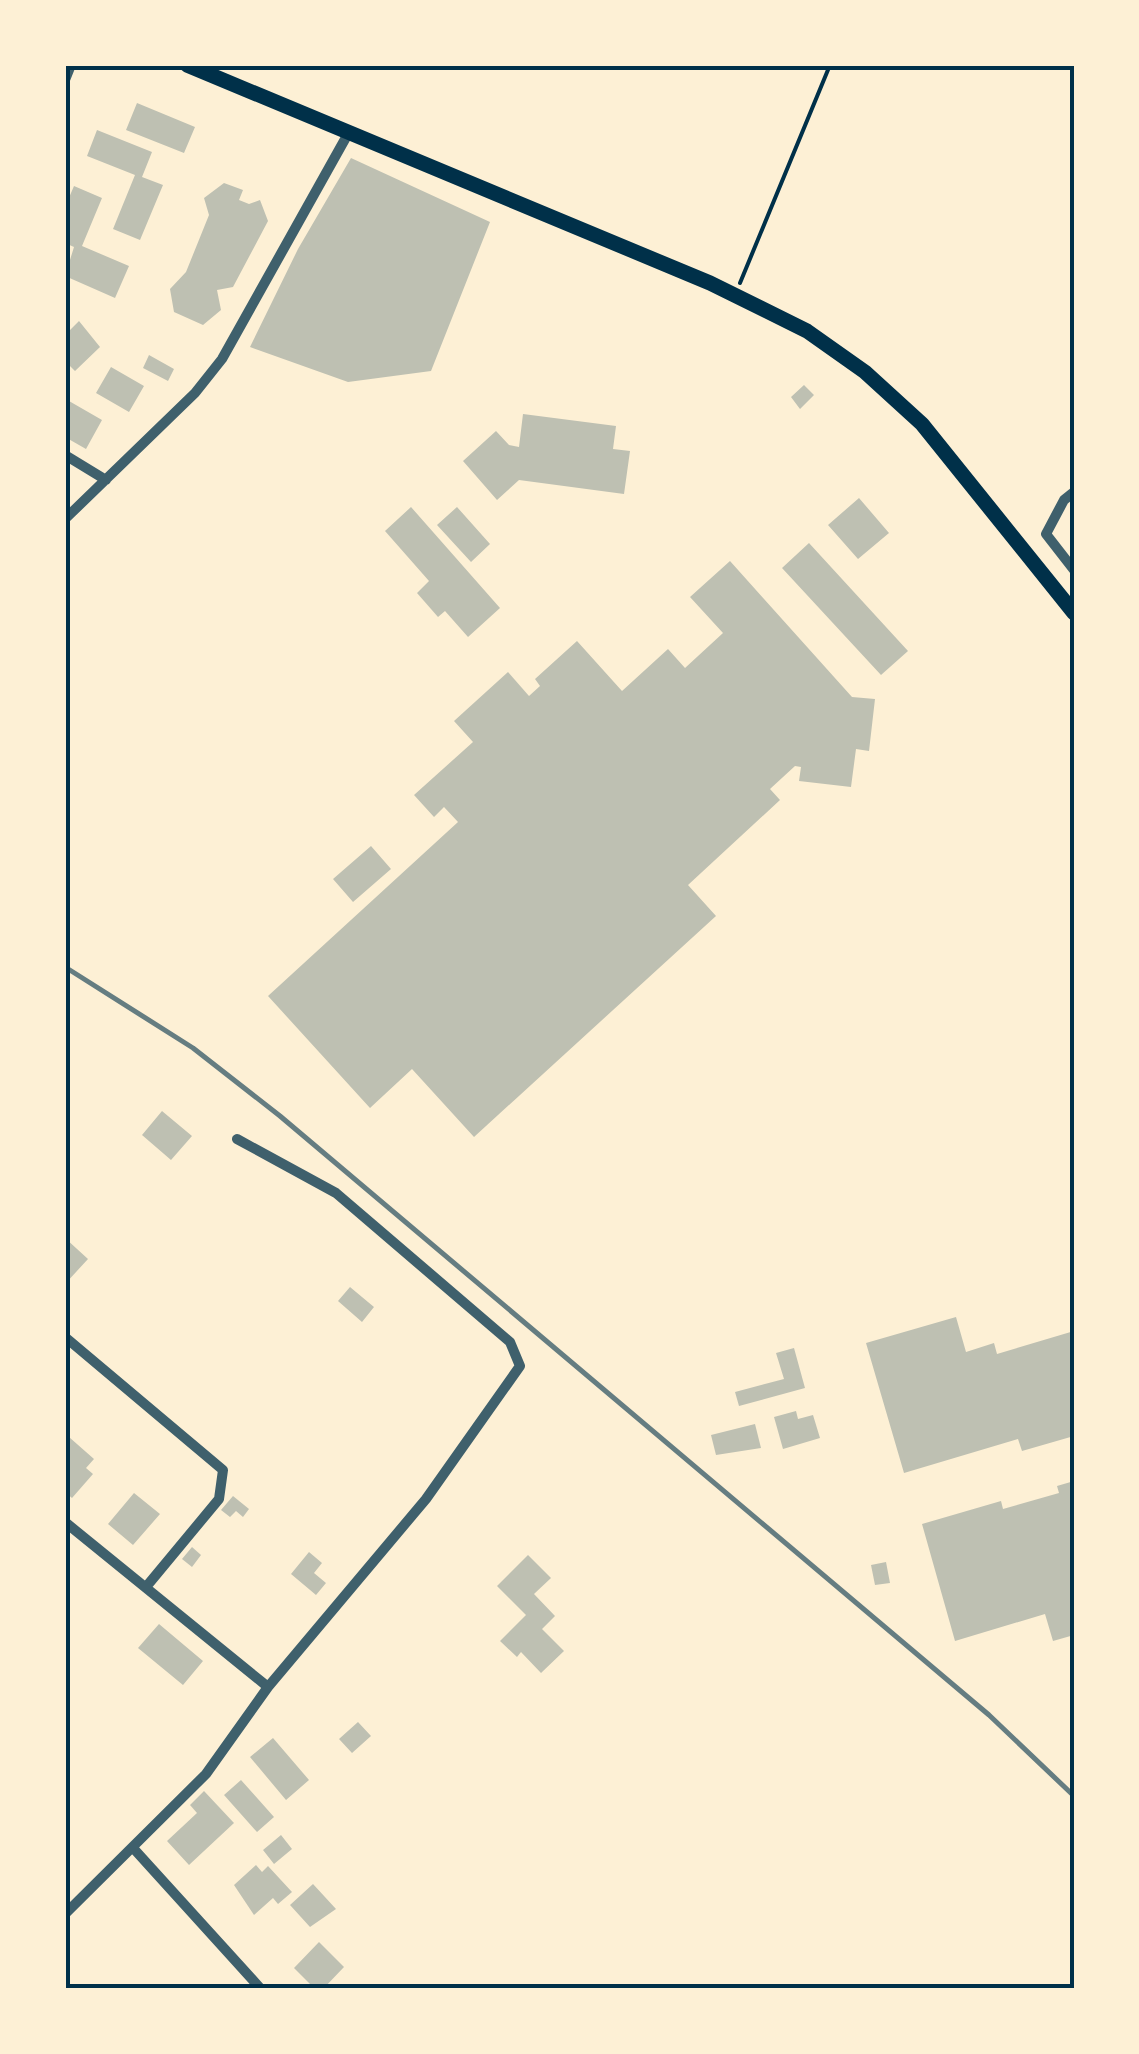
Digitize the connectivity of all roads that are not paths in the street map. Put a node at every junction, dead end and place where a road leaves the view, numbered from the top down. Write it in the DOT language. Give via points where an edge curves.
graph roads {
  1 [pos="71,65"];
  2 [pos="187,65"];
  3 [pos="65,80"];
  4 [pos="349,132"];
  5 [pos="65,455"];
  6 [pos="106,480"];
  7 [pos="1074,492"];
  8 [pos="65,519"];
  9 [pos="1074,570"];
  10 [pos="1074,613"];
  11 [pos="237,1139"];
  12 [pos="65,1337"];
  13 [pos="65,1522"];
  14 [pos="146,1587"];
  15 [pos="268,1687"];
  16 [pos="134,1849"];
  17 [pos="65,1914"];
  18 [pos="261,1989"];
  1 -- 3 [label="street"];
  2 -- 4 [label="main road"];
  4 -- 6 [label="street" via="222,359"];
  4 -- 10 [label="main road" via="736,294 819,338 900,402 940,445"];
  5 -- 6 [label="street"];
  6 -- 8 [label="street"];
  7 -- 9 [label="street" via="1046,534"];
  11 -- 15 [label="street" via="346,1200 510,1342 520,1361 426,1499"];
  12 -- 14 [label="street" via="223,1470 219,1498"];
  13 -- 14 [label="street"];
  14 -- 15 [label="street"];
  15 -- 16 [label="street" via="206,1774"];
  16 -- 17 [label="street"];
  16 -- 18 [label="street"];
}
